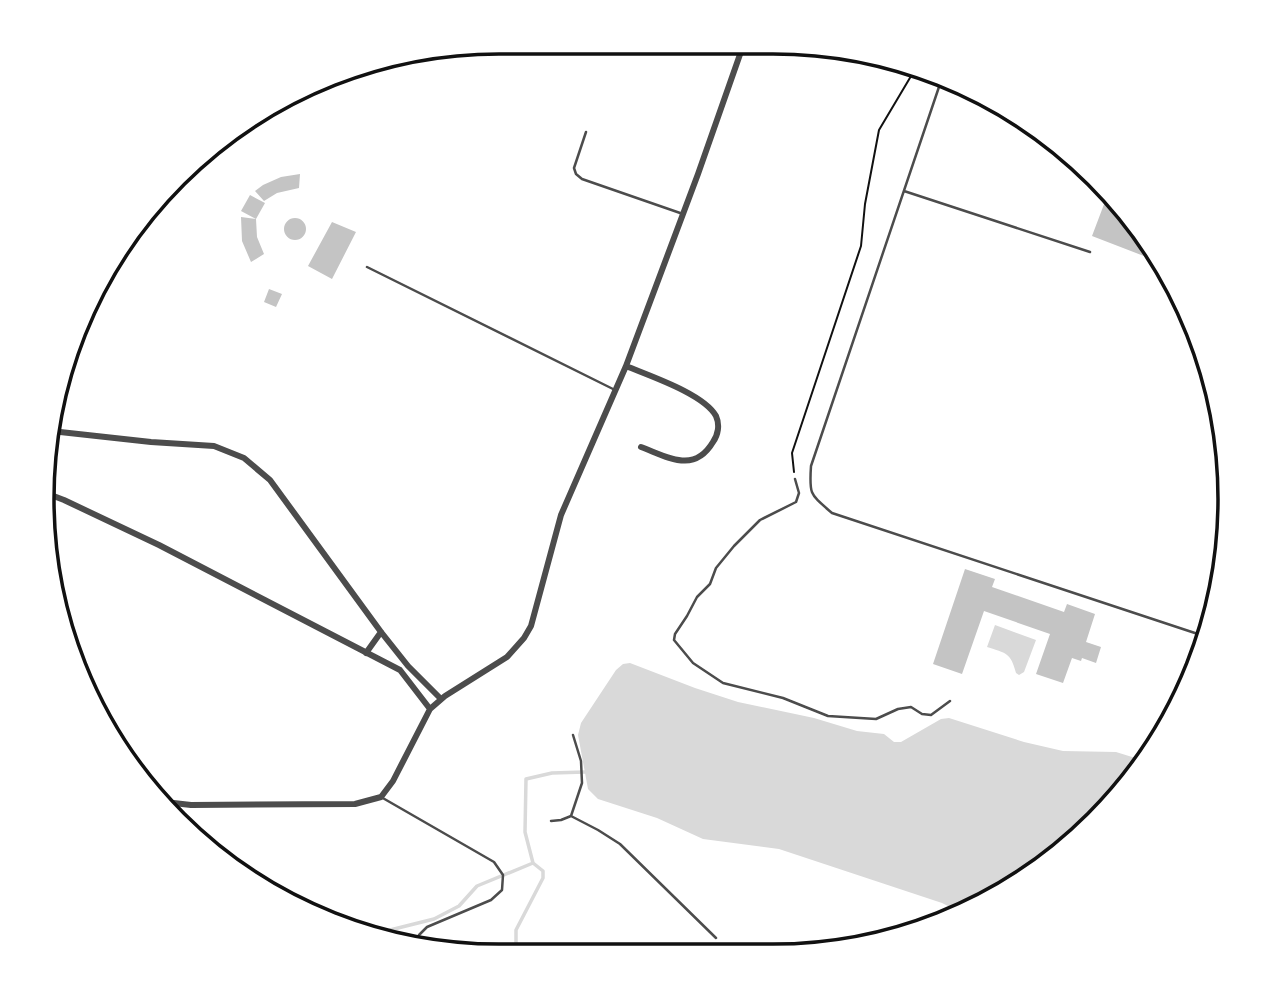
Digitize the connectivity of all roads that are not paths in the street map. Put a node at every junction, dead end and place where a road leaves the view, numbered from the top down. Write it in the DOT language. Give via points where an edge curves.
graph roads {
  1 [pos="740,54"];
  2 [pos="939,87"];
  3 [pos="586,132"];
  4 [pos="904,191"];
  5 [pos="683,214"];
  6 [pos="1090,252"];
  7 [pos="367,267"];
  8 [pos="626,366"];
  9 [pos="616,390"];
  10 [pos="59,433"];
  11 [pos="641,447"];
  12 [pos="795,479"];
  13 [pos="54,496"];
  14 [pos="381,632"];
  15 [pos="1197,634"];
  16 [pos="366,653"];
  17 [pos="408,666"];
  18 [pos="400,670"];
  19 [pos="441,699"];
  20 [pos="950,701"];
  21 [pos="430,709"];
  22 [pos="573,735"];
  23 [pos="381,797"];
  24 [pos="176,803"];
  25 [pos="571,816"];
  26 [pos="551,821"];
  27 [pos="419,936"];
  28 [pos="716,938"];
  1 -- 5 [label="street"];
  2 -- 4 [label="lane"];
  3 -- 5 [label="lane" via="576,174"];
  4 -- 6 [label="lane"];
  4 -- 15 [label="lane" via="811,466 810,489 832,513"];
  5 -- 8 [label="street"];
  7 -- 9 [label="lane"];
  8 -- 9 [label="street"];
  8 -- 11 [label="street" via="696,397 716,416 719,430 696,460 679,461"];
  9 -- 19 [label="street" via="561,515 531,626 507,657"];
  10 -- 14 [label="street" via="214,446 244,458 270,480"];
  12 -- 20 [label="lane" via="796,502 760,520 734,546 675,634 677,646 692,663 723,683 783,698 828,716 876,719 911,707 931,715"];
  13 -- 16 [label="street" via="159,545"];
  14 -- 16 [label="street"];
  14 -- 17 [label="street"];
  16 -- 18 [label="street"];
  17 -- 18 [label="street"];
  17 -- 19 [label="street"];
  18 -- 21 [label="street"];
  19 -- 21 [label="street"];
  21 -- 23 [label="street"];
  22 -- 25 [label="lane" via="582,783"];
  23 -- 24 [label="street" via="355,804"];
  23 -- 27 [label="lane" via="494,862 503,875 502,890 491,900 427,927"];
  25 -- 26 [label="lane"];
  25 -- 28 [label="lane" via="620,844"];
}
